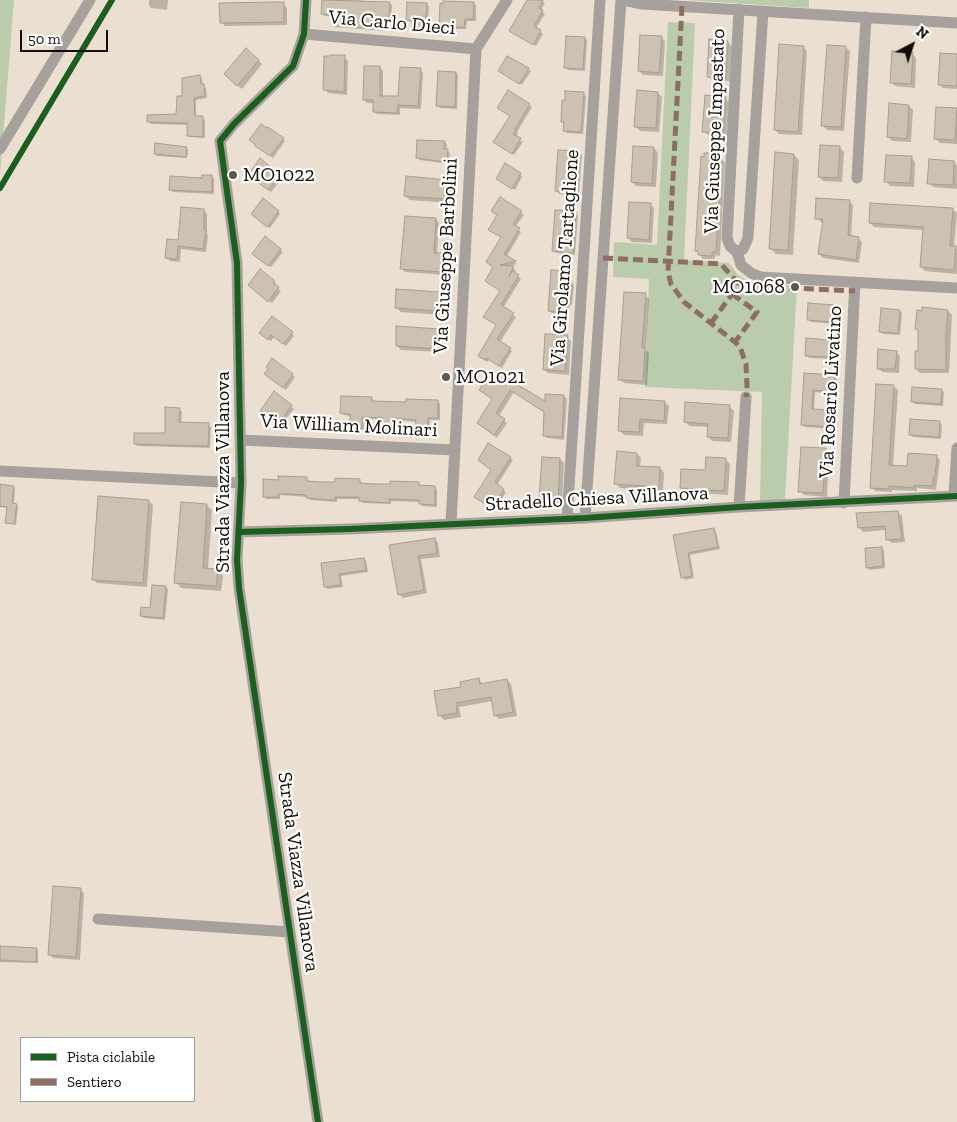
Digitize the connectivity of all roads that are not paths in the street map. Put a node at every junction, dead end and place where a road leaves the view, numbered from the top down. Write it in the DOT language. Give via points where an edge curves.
graph roads {
  1 [pos="90,0"];
  2 [pos="306,0"];
  3 [pos="507,0"];
  4 [pos="600,0"];
  5 [pos="622,0"];
  6 [pos="739,9"];
  7 [pos="763,11"];
  8 [pos="866,17"];
  9 [pos="957,24"];
  10 [pos="304,34"];
  11 [pos="476,49"];
  12 [pos="0,148"];
  13 [pos="857,178"];
  14 [pos="737,252"];
  15 [pos="855,282"];
  16 [pos="957,288"];
  17 [pos="746,397"];
  18 [pos="241,440"];
  19 [pos="957,448"];
  20 [pos="455,450"];
  21 [pos="0,471"];
  22 [pos="241,483"];
  23 [pos="956,496"];
  24 [pos="844,503"];
  25 [pos="739,507"];
  26 [pos="584,518"];
  27 [pos="567,519"];
  28 [pos="451,523"];
  29 [pos="239,532"];
  30 [pos="98,919"];
  31 [pos="290,932"];
  32 [pos="318,1122"];
  1 -- 12 [label="street"];
  2 -- 10 [label="street, Strada Viazza Villanova"];
  3 -- 11 [label="street, Via Giuseppe Barbolini"];
  4 -- 27 [label="street, Via Girolamo Tartaglione"];
  5 -- 6 [label="street"];
  5 -- 26 [label="street, Via Girolamo Tartaglione"];
  6 -- 7 [label="street"];
  6 -- 14 [label="street, Via Giuseppe Impastato" via="727,238"];
  7 -- 8 [label="street"];
  7 -- 14 [label="street, Via Giuseppe Impastato" via="748,238 743,249"];
  8 -- 9 [label="street"];
  8 -- 13 [label="street"];
  10 -- 11 [label="street, Via Carlo Dieci"];
  10 -- 18 [label="street, Strada Viazza Villanova" via="293,66 220,141 237,263"];
  11 -- 20 [label="street, Via Giuseppe Barbolini"];
  14 -- 15 [label="street, Via Giuseppe Impastato" via="741,265 761,277"];
  15 -- 16 [label="street, Via Giuseppe Impastato"];
  15 -- 24 [label="street, Via Rosario Livatino"];
  17 -- 25 [label="street"];
  18 -- 20 [label="street, Via William Molinari"];
  18 -- 22 [label="street, Strada Viazza Villanova"];
  19 -- 23 [label="street"];
  20 -- 28 [label="street, Via Giuseppe Barbolini"];
  21 -- 22 [label="street, Strada Viazza Villanova"];
  22 -- 29 [label="street, Strada Viazza Villanova"];
  23 -- 24 [label="street, Stradello Chiesa Villanova"];
  24 -- 25 [label="street, Stradello Chiesa Villanova"];
  25 -- 26 [label="street, Stradello Chiesa Villanova"];
  26 -- 27 [label="street, Stradello Chiesa Villanova"];
  27 -- 28 [label="street, Stradello Chiesa Villanova"];
  28 -- 29 [label="street, Stradello Chiesa Villanova"];
  29 -- 31 [label="street, Strada Viazza Villanova" via="239,588"];
  30 -- 31 [label="street"];
  31 -- 32 [label="street, Strada Viazza Villanova"];
}
